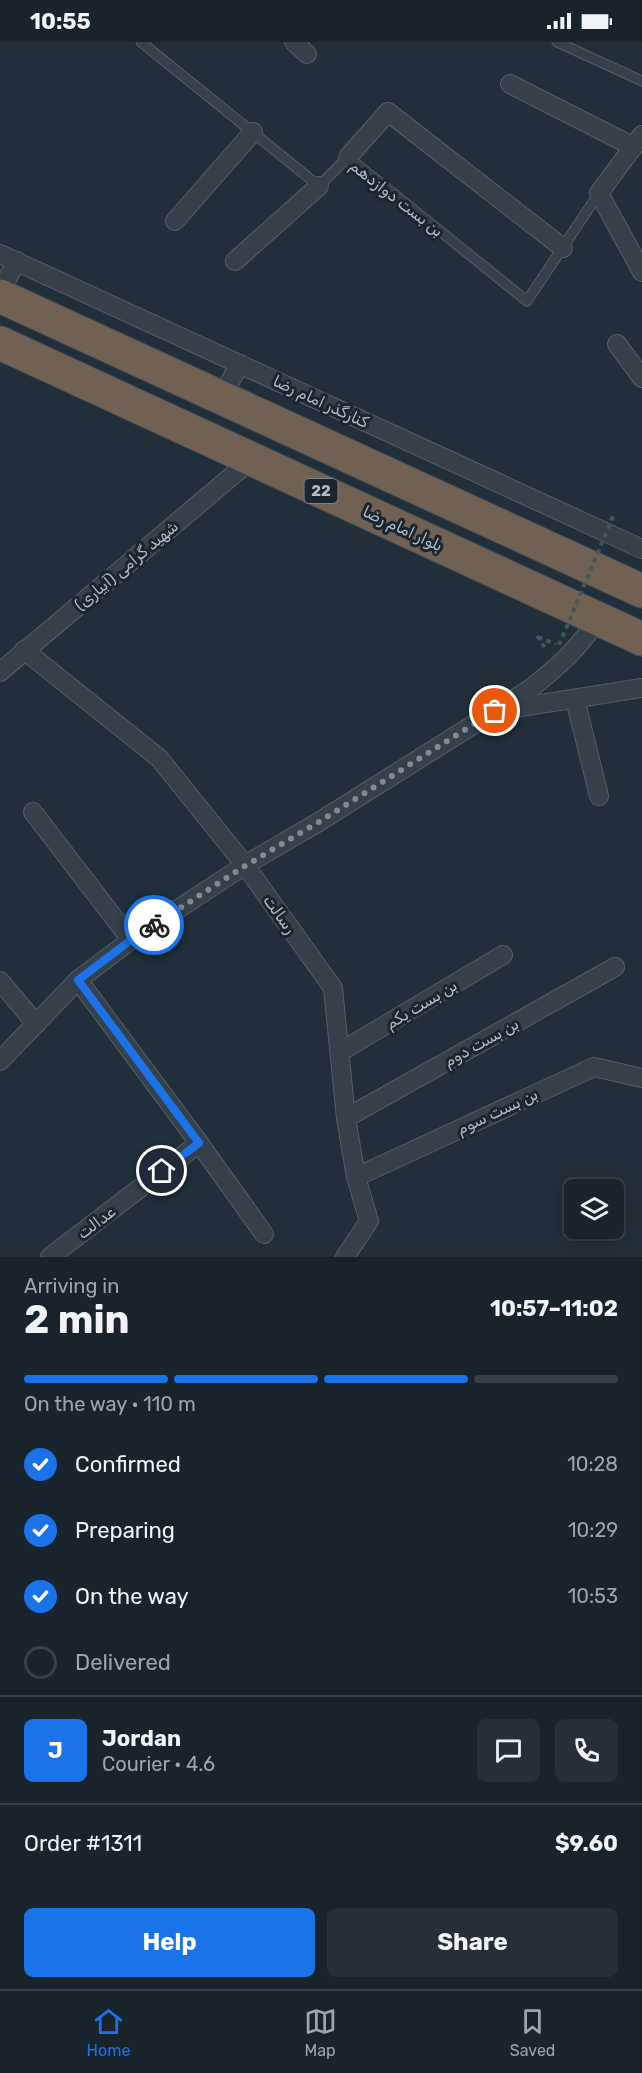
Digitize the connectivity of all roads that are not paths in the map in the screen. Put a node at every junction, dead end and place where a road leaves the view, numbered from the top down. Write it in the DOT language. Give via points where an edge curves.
graph roads {
  1 [pos="141,42"];
  2 [pos="557,42"];
  3 [pos="642,81"];
  4 [pos="510,84"];
  5 [pos="253,132"];
  6 [pos="638,141"];
  7 [pos="348,157"];
  8 [pos="319,186"];
  9 [pos="598,193"];
  10 [pos="175,221"];
  11 [pos="563,248"];
  12 [pos="8,257"];
  13 [pos="235,261"];
  14 [pos="642,272"];
  15 [pos="0,294"];
  16 [pos="0,343"];
  17 [pos="617,344"];
  18 [pos="240,364"];
  19 [pos="642,378"];
  20 [pos="221,397"];
  21 [pos="252,459"];
  22 [pos="642,549"];
  23 [pos="642,591"];
  24 [pos="599,618"];
  25 [pos="642,639"];
  26 [pos="24,650"];
  27 [pos="0,672"];
  28 [pos="642,688"];
  29 [pos="575,699"];
  30 [pos="495,711"];
  31 [pos="599,796"];
  32 [pos="33,812"];
  33 [pos="245,866"];
  34 [pos="131,940"];
  35 [pos="503,955"];
  36 [pos="615,967"];
  37 [pos="78,980"];
  38 [pos="0,981"];
  39 [pos="36,1024"];
  40 [pos="340,1052"];
  41 [pos="0,1060"];
  42 [pos="642,1078"];
  43 [pos="346,1118"];
  44 [pos="199,1143"];
  45 [pos="356,1177"];
  46 [pos="264,1234"];
  47 [pos="50,1257"];
  48 [pos="345,1257"];
  1 -- 5 [label="lane"];
  2 -- 3 [label="lane"];
  4 -- 6 [label="street"];
  5 -- 8 [label="lane"];
  5 -- 10 [label="street"];
  6 -- 9 [label="street"];
  7 -- 8 [label="lane, بن بست دوازدهم"];
  7 -- 11 [label="street" via="388,112"];
  7 -- 11 [label="lane, بن بست دوازدهم" via="527,301"];
  8 -- 13 [label="street"];
  9 -- 11 [label="lane, بن بست دوازدهم"];
  9 -- 14 [label="street"];
  12 -- 15 [label="street"];
  12 -- 18 [label="street, کنارگذر امام رضا"];
  15 -- 20 [label="highway"];
  16 -- 21 [label="highway, بلوار امام رضا / 22"];
  17 -- 19 [label="street"];
  18 -- 20 [label="street"];
  18 -- 22 [label="street, کنارگذر امام رضا"];
  20 -- 23 [label="highway"];
  21 -- 24 [label="highway, بلوار امام رضا / 22"];
  21 -- 26 [label="street, شهید گرامی (آبیاری)"];
  24 -- 25 [label="highway, بلوار امام رضا / 22"];
  24 -- 30 [label="street" via="558,667"];
  26 -- 27 [label="street, شهید گرامی (آبیاری)"];
  26 -- 33 [label="street, رسالت" via="159,758"];
  28 -- 29 [label="street"];
  29 -- 30 [label="street"];
  29 -- 31 [label="street"];
  30 -- 33 [label="street"];
  32 -- 34 [label="street"];
  33 -- 34 [label="street"];
  33 -- 40 [label="street, رسالت" via="333,988"];
  34 -- 37 [label="street"];
  35 -- 40 [label="street, بن بست یکم"];
  36 -- 43 [label="street, بن بست دوم"];
  37 -- 39 [label="street"];
  37 -- 44 [label="street"];
  38 -- 39 [label="street"];
  39 -- 41 [label="street"];
  40 -- 43 [label="street, رسالت"];
  42 -- 45 [label="street, بن بست سوم" via="594,1067"];
  43 -- 45 [label="street, رسالت"];
  44 -- 46 [label="street"];
  44 -- 47 [label="street, عدالت"];
  45 -- 48 [label="street, رسالت" via="369,1221"];
}
